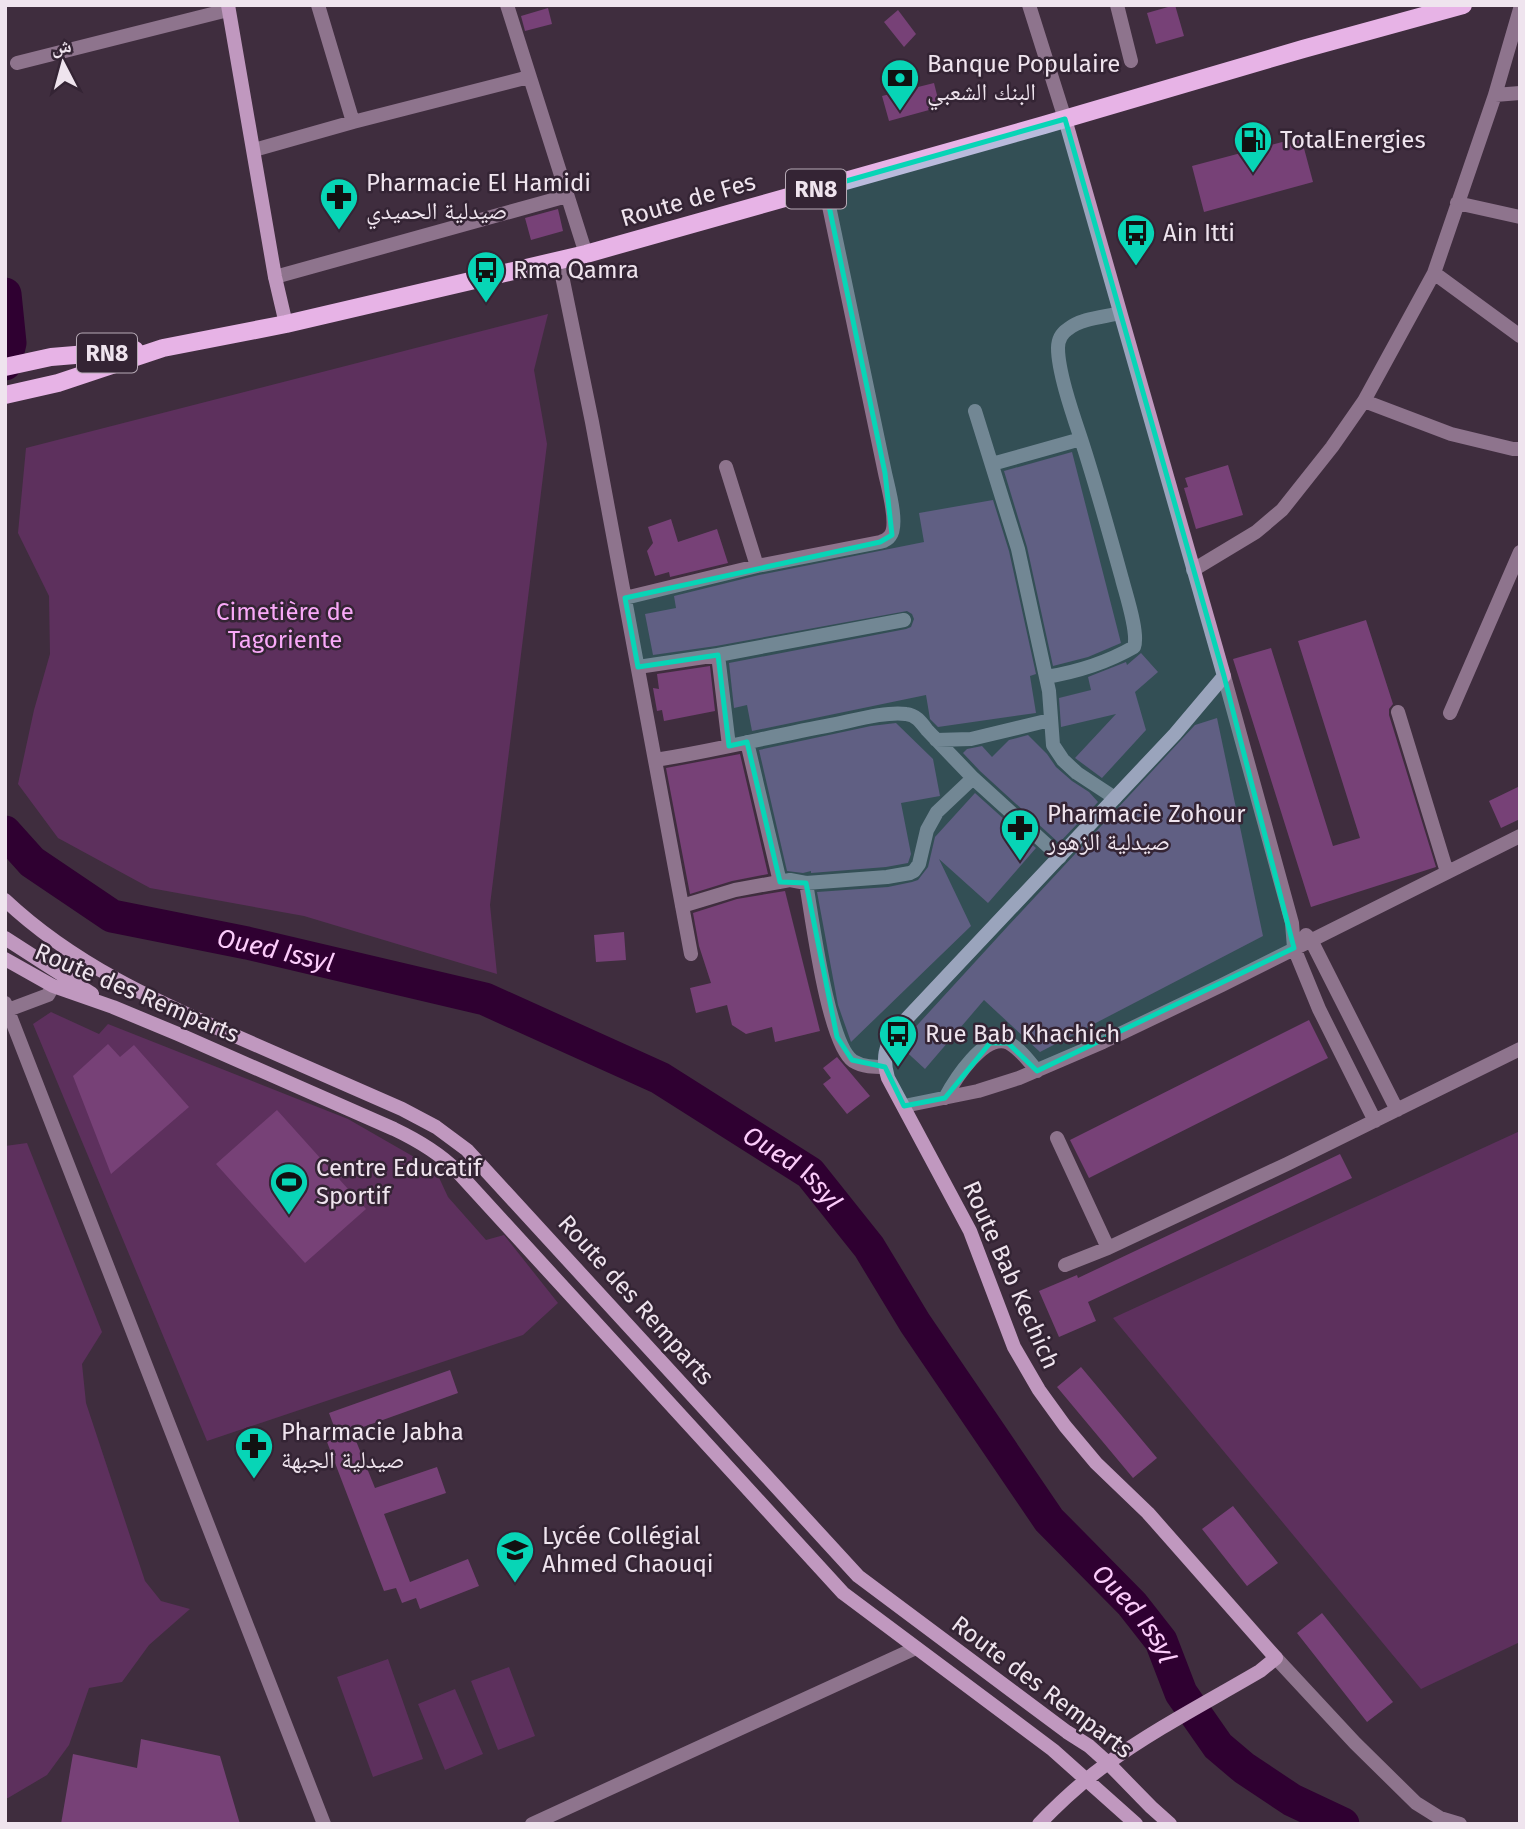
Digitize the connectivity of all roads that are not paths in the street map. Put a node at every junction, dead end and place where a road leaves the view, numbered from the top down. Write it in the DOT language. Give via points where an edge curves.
graph roads {
  1 [pos="318,5"];
  2 [pos="507,5"];
  3 [pos="1030,5"];
  4 [pos="1116,5"];
  5 [pos="1463,5"];
  6 [pos="228,8"];
  7 [pos="1520,9"];
  8 [pos="1131,61"];
  9 [pos="17,64"];
  10 [pos="528,77"];
  11 [pos="1520,93"];
  12 [pos="1495,95"];
  13 [pos="1065,119"];
  14 [pos="353,122"];
  15 [pos="254,150"];
  16 [pos="825,187"];
  17 [pos="567,196"];
  18 [pos="1457,203"];
  19 [pos="1520,217"];
  20 [pos="586,254"];
  21 [pos="559,261"];
  22 [pos="1434,273"];
  23 [pos="275,277"];
  24 [pos="1120,313"];
  25 [pos="286,324"];
  26 [pos="1520,336"];
  27 [pos="163,348"];
  28 [pos="5,367"];
  29 [pos="5,394"];
  30 [pos="1364,401"];
  31 [pos="975,411"];
  32 [pos="1081,439"];
  33 [pos="1520,449"];
  34 [pos="992,464"];
  35 [pos="726,467"];
  36 [pos="1520,552"];
  37 [pos="757,566"];
  38 [pos="1193,570"];
  39 [pos="625,597"];
  40 [pos="904,621"];
  41 [pos="718,655"];
  42 [pos="638,667"];
  43 [pos="1224,676"];
  44 [pos="1046,677"];
  45 [pos="1398,712"];
  46 [pos="1450,713"];
  47 [pos="1050,720"];
  48 [pos="936,740"];
  49 [pos="747,742"];
  50 [pos="729,746"];
  51 [pos="655,760"];
  52 [pos="973,778"];
  53 [pos="1115,798"];
  54 [pos="1520,836"];
  55 [pos="1060,857"];
  56 [pos="1447,872"];
  57 [pos="780,882"];
  58 [pos="806,883"];
  59 [pos="5,900"];
  60 [pos="682,906"];
  61 [pos="1292,923"];
  62 [pos="5,938"];
  63 [pos="1311,940"];
  64 [pos="1294,948"];
  65 [pos="691,954"];
  66 [pos="5,959"];
  67 [pos="53,986"];
  68 [pos="7,1007"];
  69 [pos="113,1007"];
  70 [pos="1520,1049"];
  71 [pos="885,1067"];
  72 [pos="1037,1071"];
  73 [pos="945,1098"];
  74 [pos="904,1106"];
  75 [pos="1397,1110"];
  76 [pos="1375,1121"];
  77 [pos="1056,1138"];
  78 [pos="1108,1248"];
  79 [pos="1065,1265"];
  80 [pos="916,1648"];
  81 [pos="1276,1658"];
  82 [pos="1108,1763"];
  83 [pos="1086,1780"];
  84 [pos="324,1824"];
  85 [pos="532,1824"];
  86 [pos="1039,1824"];
  87 [pos="1136,1824"];
  88 [pos="1170,1824"];
  89 [pos="1460,1824"];
  1 -- 14 [label="street"];
  2 -- 10 [label="street"];
  3 -- 13 [label="street"];
  4 -- 8 [label="street"];
  5 -- 13 [label="main road, Route de Fes / RN8"];
  6 -- 9 [label="street"];
  6 -- 15 [label="main road"];
  7 -- 12 [label="street"];
  10 -- 14 [label="street"];
  10 -- 17 [label="street"];
  11 -- 12 [label="street"];
  12 -- 18 [label="street"];
  13 -- 16 [label="main road, Route de Fes / RN8"];
  13 -- 24 [label="main road"];
  14 -- 15 [label="street"];
  15 -- 23 [label="main road"];
  16 -- 20 [label="main road, Route de Fes / RN8"];
  16 -- 37 [label="street" via="894,526 880,542"];
  17 -- 20 [label="street"];
  17 -- 23 [label="street"];
  18 -- 19 [label="street"];
  18 -- 22 [label="street"];
  20 -- 21 [label="main road, Route de Fes / RN8"];
  21 -- 25 [label="main road, Route de Fes / RN8"];
  21 -- 39 [label="street"];
  22 -- 26 [label="street"];
  22 -- 30 [label="street"];
  23 -- 25 [label="main road"];
  24 -- 32 [label="street" via="1080,322 1060,337 1064,379"];
  24 -- 38 [label="main road"];
  25 -- 27 [label="main road, Route de Fes / RN8"];
  27 -- 28 [label="main road, Route de Fes / RN8" via="51,357"];
  27 -- 29 [label="main road, Route de Fes / RN8" via="58,383"];
  30 -- 33 [label="street" via="1451,435"];
  30 -- 38 [label="street" via="1282,510 1256,532"];
  31 -- 34 [label="street"];
  32 -- 34 [label="street"];
  32 -- 44 [label="street" via="1136,641 1112,660"];
  34 -- 44 [label="street" via="1018,549"];
  35 -- 37 [label="street"];
  36 -- 46 [label="street"];
  37 -- 39 [label="street"];
  38 -- 43 [label="main road"];
  39 -- 42 [label="street"];
  40 -- 41 [label="street"];
  41 -- 42 [label="street"];
  41 -- 50 [label="street"];
  42 -- 51 [label="street"];
  43 -- 53 [label="main road"];
  43 -- 61 [label="street"];
  44 -- 47 [label="street"];
  45 -- 56 [label="street"];
  47 -- 48 [label="street" via="971,739"];
  47 -- 53 [label="street" via="1053,745 1063,760"];
  48 -- 49 [label="street" via="915,716 895,713"];
  48 -- 52 [label="street"];
  49 -- 50 [label="street"];
  49 -- 57 [label="street"];
  50 -- 51 [label="street"];
  51 -- 60 [label="street"];
  52 -- 55 [label="street"];
  52 -- 58 [label="street" via="937,812 914,871"];
  53 -- 55 [label="main road"];
  54 -- 56 [label="street"];
  55 -- 71 [label="main road" via="896,1030 884,1055"];
  56 -- 63 [label="street"];
  57 -- 58 [label="street"];
  57 -- 60 [label="street"];
  58 -- 71 [label="street" via="837,1037 852,1060 868,1067"];
  59 -- 82 [label="main road, Route des Remparts" via="54,942 114,979 402,1109 452,1138 858,1576"];
  60 -- 65 [label="street"];
  61 -- 63 [label="street"];
  61 -- 64 [label="street"];
  62 -- 69 [label="main road"];
  63 -- 64 [label="street"];
  63 -- 75 [label="street"];
  64 -- 72 [label="street"];
  64 -- 76 [label="street"];
  66 -- 67 [label="main road, Route des Remparts"];
  67 -- 68 [label="street" via="48,995"];
  67 -- 69 [label="main road, Route des Remparts"];
  68 -- 84 [label="street"];
  69 -- 80 [label="main road, Route des Remparts" via="394,1129 440,1156 836,1587"];
  70 -- 75 [label="street"];
  71 -- 74 [label="main road, Route Bab Kechich"];
  72 -- 73 [label="street"];
  72 -- 73 [label="street" via="1008,1043 997,1041 977,1055"];
  73 -- 74 [label="street"];
  74 -- 81 [label="main road, Route Bab Kechich" via="970,1231 1014,1347 1038,1390 1096,1463 1148,1513"];
  75 -- 76 [label="street"];
  76 -- 78 [label="street"];
  77 -- 78 [label="street"];
  78 -- 79 [label="street"];
  80 -- 83 [label="main road, Route des Remparts" via="1053,1749"];
  80 -- 85 [label="street"];
  81 -- 82 [label="main road"];
  81 -- 89 [label="street" via="1416,1803"];
  82 -- 83 [label="main road"];
  82 -- 88 [label="main road, Route des Remparts"];
  83 -- 86 [label="main road"];
  83 -- 87 [label="main road, Route des Remparts"];
}
